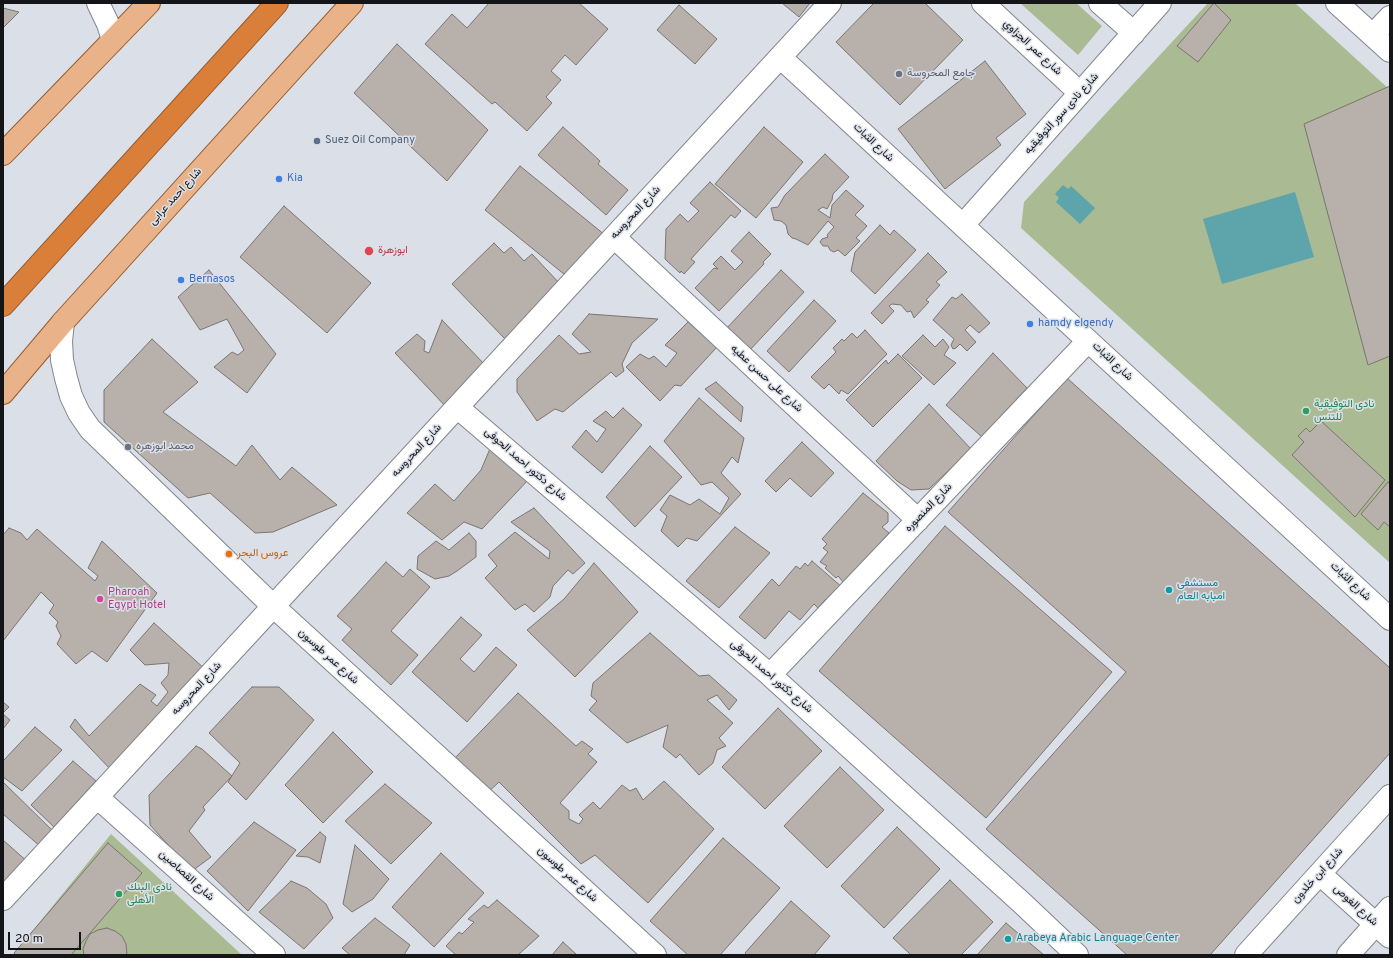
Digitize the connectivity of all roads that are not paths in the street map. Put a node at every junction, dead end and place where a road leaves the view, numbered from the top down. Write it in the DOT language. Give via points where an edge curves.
graph roads {
  1 [pos="98,3"];
  2 [pos="149,3"];
  3 [pos="277,3"];
  4 [pos="352,3"];
  5 [pos="830,3"];
  6 [pos="983,3"];
  7 [pos="1100,3"];
  8 [pos="1160,3"];
  9 [pos="1337,3"];
  10 [pos="1390,17"];
  11 [pos="1134,33"];
  12 [pos="1373,35"];
  13 [pos="113,40"];
  14 [pos="1390,51"];
  15 [pos="780,57"];
  16 [pos="1080,93"];
  17 [pos="3,154"];
  18 [pos="963,225"];
  19 [pos="614,237"];
  20 [pos="3,304"];
  21 [pos="63,322"];
  22 [pos="1088,341"];
  23 [pos="7,385"];
  24 [pos="457,407"];
  25 [pos="918,520"];
  26 [pos="273,606"];
  27 [pos="1390,619"];
  28 [pos="770,675"];
  29 [pos="1390,796"];
  30 [pos="97,797"];
  31 [pos="1320,874"];
  32 [pos="3,899"];
  33 [pos="1390,908"];
  34 [pos="1383,931"];
  35 [pos="274,955"];
  36 [pos="655,955"];
  37 [pos="1076,955"];
  38 [pos="1246,955"];
  39 [pos="1348,955"];
  1 -- 13 [label="street"];
  2 -- 13 [label="main road"];
  3 -- 20 [label="highway"];
  4 -- 21 [label="main road, شارع احمد عرابى"];
  5 -- 15 [label="street, شارع المحروسه"];
  6 -- 16 [label="street, شارع عمر الجزاوي"];
  7 -- 11 [label="street"];
  8 -- 11 [label="street, شارع نادى سور التوفيقيه"];
  9 -- 12 [label="street"];
  10 -- 12 [label="street"];
  11 -- 16 [label="street, شارع نادى سور التوفيقيه"];
  12 -- 14 [label="street"];
  13 -- 17 [label="main road"];
  15 -- 18 [label="street, شارع الثبات"];
  15 -- 19 [label="street, شارع المحروسه"];
  16 -- 18 [label="street, شارع نادى سور التوفيقيه"];
  18 -- 22 [label="street, شارع الثبات"];
  19 -- 24 [label="street, شارع المحروسه"];
  19 -- 25 [label="street, شارع على حسن عطيه"];
  21 -- 23 [label="main road, شارع احمد عرابى"];
  21 -- 26 [label="street, شارع عمر طوسون" via="62,360 66,378 71,396 90,429"];
  22 -- 25 [label="street, شارع المنصوره"];
  22 -- 27 [label="street, شارع الثبات"];
  24 -- 26 [label="street, شارع المحروسه"];
  24 -- 28 [label="street, شارع دكتور احمد الحوفى"];
  25 -- 28 [label="street, شارع المنصوره"];
  26 -- 30 [label="street, شارع المحروسه"];
  26 -- 36 [label="street, شارع عمر طوسون"];
  28 -- 37 [label="street, شارع دكتور احمد الحوفى"];
  29 -- 31 [label="street, شارع ابن خلدون"];
  30 -- 32 [label="street, شارع المحروسه"];
  30 -- 35 [label="street, شارع القصاصين"];
  31 -- 34 [label="street, شارع الغوص"];
  31 -- 38 [label="street, شارع ابن خلدون"];
  33 -- 34 [label="street"];
  34 -- 39 [label="street"];
}
